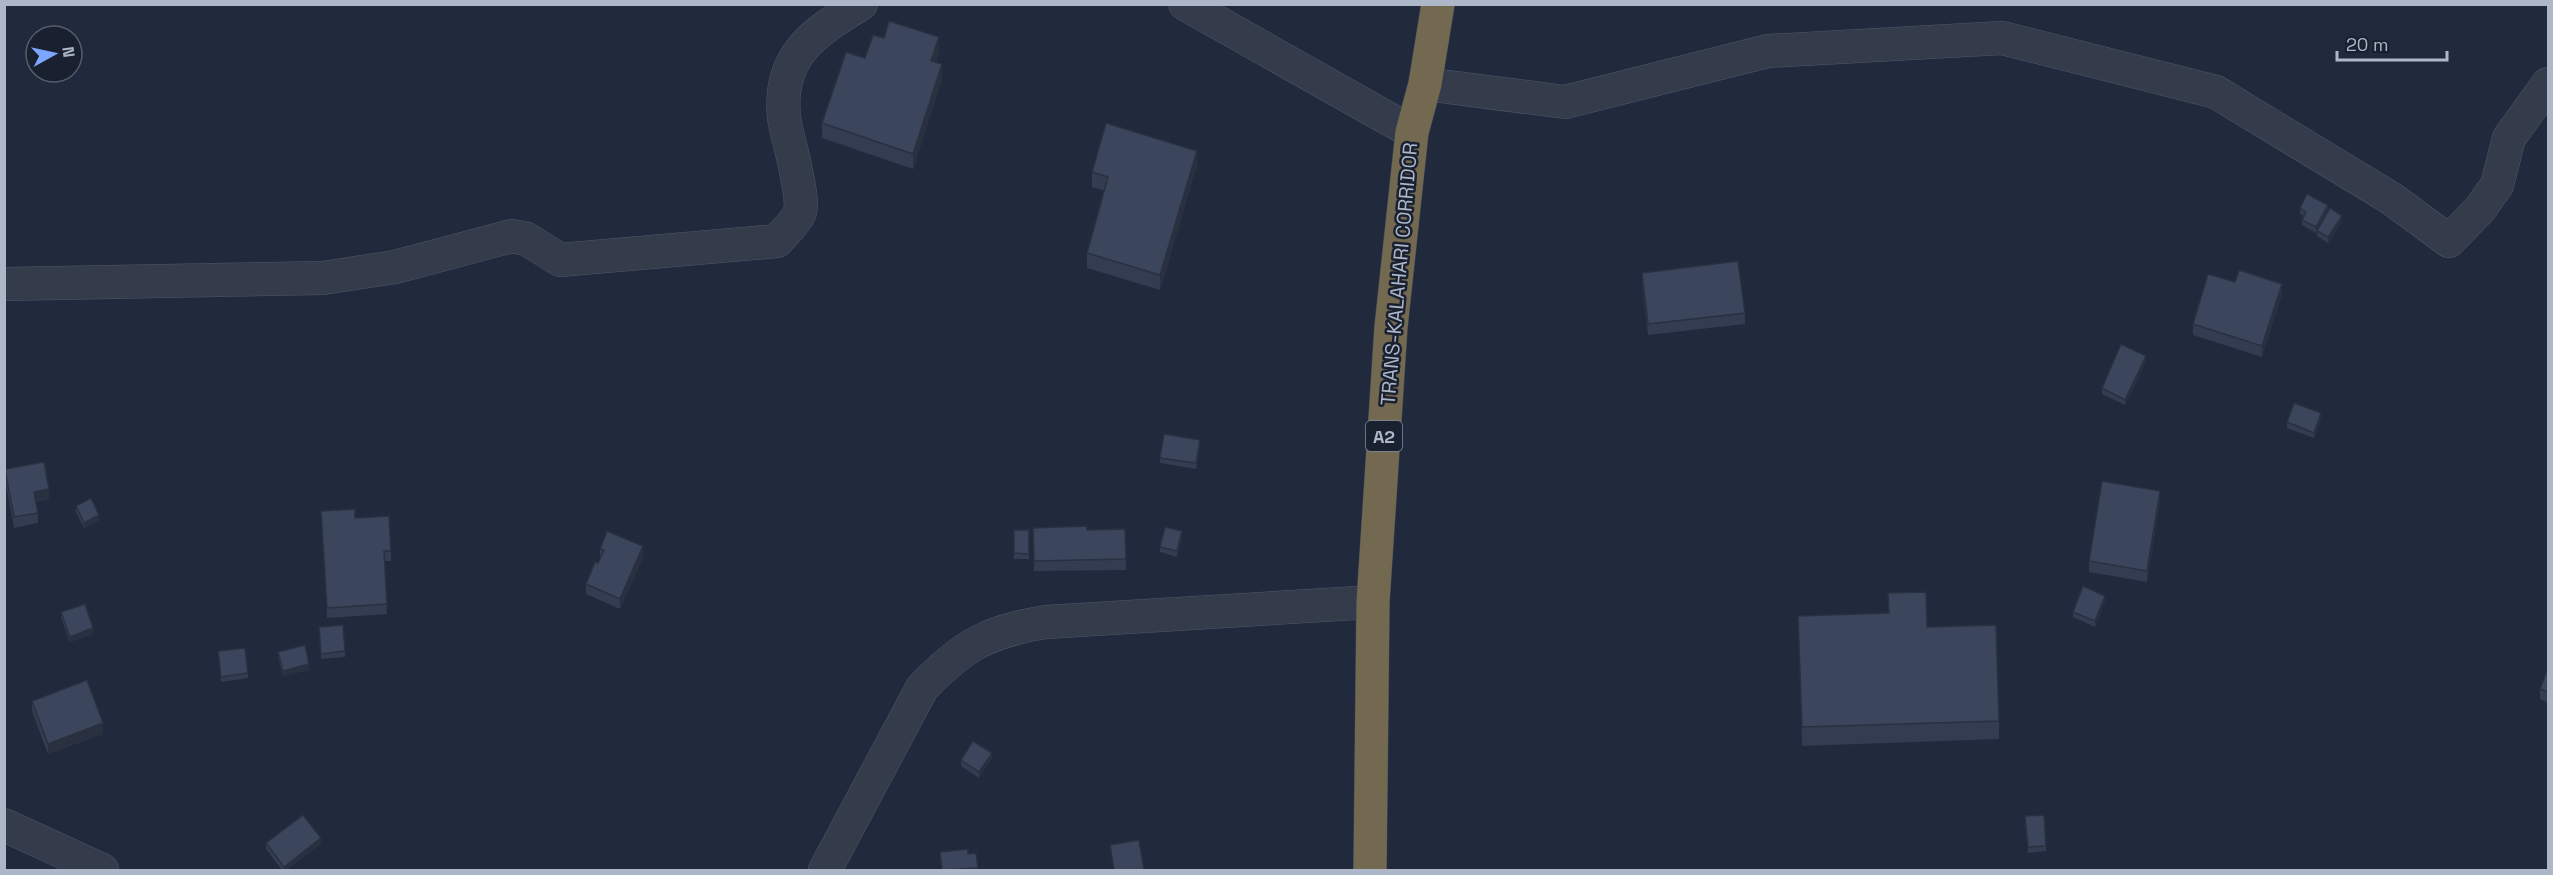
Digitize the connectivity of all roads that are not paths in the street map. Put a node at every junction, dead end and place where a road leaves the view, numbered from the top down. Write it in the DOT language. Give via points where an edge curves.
graph roads {
  1 [pos="861,4"];
  2 [pos="1185,4"];
  3 [pos="1438,4"];
  4 [pos="1425,84"];
  5 [pos="2548,84"];
  6 [pos="1412,132"];
  7 [pos="4,284"];
  8 [pos="1372,602"];
  9 [pos="4,825"];
  10 [pos="102,870"];
  11 [pos="825,870"];
  12 [pos="1370,870"];
  1 -- 7 [label="street" via="831,22 801,48 787,71 783,94 785,119 800,212 777,241 561,260 527,239 512,236 394,267 323,278"];
  2 -- 6 [label="street"];
  3 -- 4 [label="highway, TRANS-KALAHARI CORRIDOR / A2"];
  4 -- 5 [label="street" via="1565,102 1768,51 2002,38 2216,92 2392,199 2449,240 2481,209 2497,185 2509,138"];
  4 -- 6 [label="highway, TRANS-KALAHARI CORRIDOR / A2"];
  6 -- 8 [label="highway, TRANS-KALAHARI CORRIDOR / A2" via="1391,327"];
  8 -- 11 [label="street" via="1046,622 984,637 945,665 922,688"];
  8 -- 12 [label="highway, TRANS-KALAHARI CORRIDOR / A2"];
  9 -- 10 [label="street"];
}
